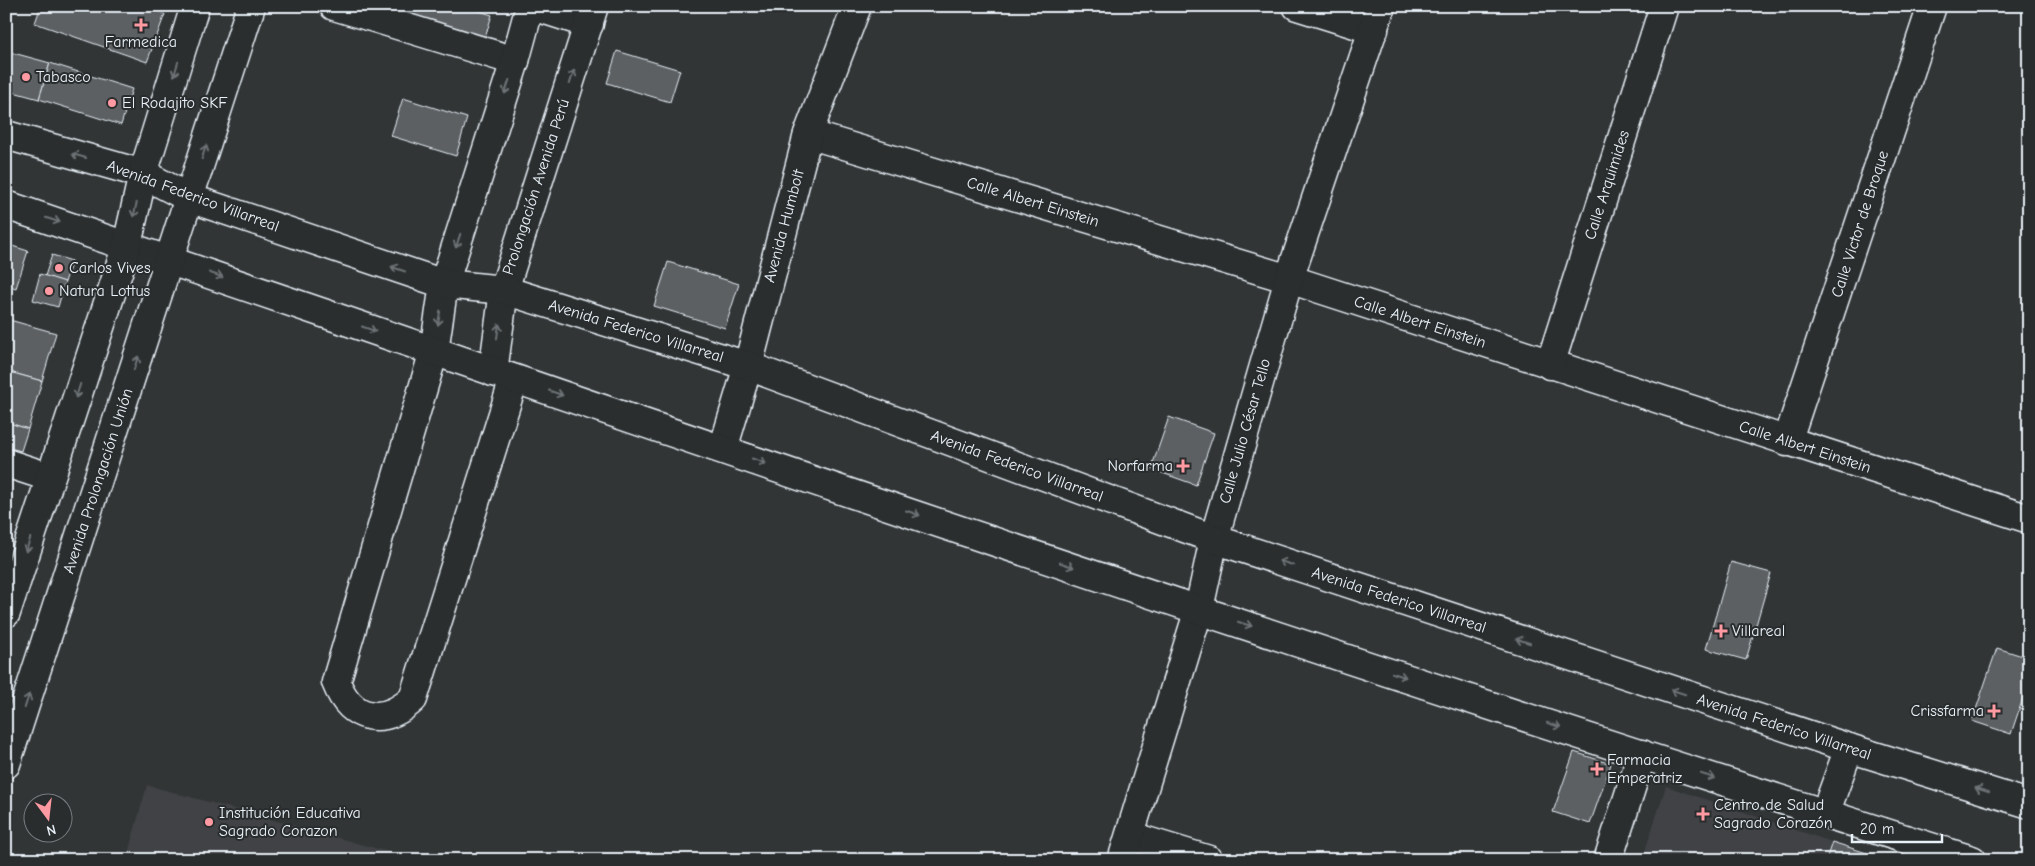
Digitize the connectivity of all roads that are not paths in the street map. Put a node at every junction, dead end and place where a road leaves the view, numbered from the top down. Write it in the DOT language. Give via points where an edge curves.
graph roads {
  1 [pos="195,6"];
  2 [pos="252,6"];
  3 [pos="334,6"];
  4 [pos="532,6"];
  5 [pos="857,6"];
  6 [pos="1297,6"];
  7 [pos="1664,6"];
  8 [pos="1932,6"];
  9 [pos="369,11"];
  10 [pos="591,15"];
  11 [pos="1377,18"];
  12 [pos="515,61"];
  13 [pos="808,134"];
  14 [pos="6,135"];
  15 [pos="143,174"];
  16 [pos="189,198"];
  17 [pos="6,205"];
  18 [pos="127,245"];
  19 [pos="170,259"];
  20 [pos="1290,279"];
  21 [pos="444,284"];
  22 [pos="504,290"];
  23 [pos="434,351"];
  24 [pos="1550,364"];
  25 [pos="748,366"];
  26 [pos="504,375"];
  27 [pos="1787,442"];
  28 [pos="722,449"];
  29 [pos="6,463"];
  30 [pos="49,477"];
  31 [pos="2029,519"];
  32 [pos="1214,539"];
  33 [pos="1199,609"];
  34 [pos="6,613"];
  35 [pos="9,748"];
  36 [pos="1849,748"];
  37 [pos="1642,754"];
  38 [pos="2029,804"];
  39 [pos="1825,814"];
  40 [pos="1126,848"];
  41 [pos="1208,860"];
  42 [pos="1608,860"];
  43 [pos="1972,860"];
  1 -- 15 [label="main road, one-way"];
  16 -- 2 [label="main road, Avenida Prolongación Unión, one-way"];
  3 -- 9 [label="main road"];
  4 -- 10 [label="main road"];
  4 -- 12 [label="main road"];
  5 -- 13 [label="main road, Avenida Humbolt"];
  6 -- 11 [label="main road"];
  7 -- 24 [label="main road, Calle Arquimides"];
  8 -- 27 [label="main road, Calle Victor de Broque"];
  9 -- 12 [label="main road"];
  22 -- 10 [label="main road, Prolongación Avenida Perú, one-way"];
  11 -- 20 [label="main road, Calle Julio César Tello"];
  12 -- 21 [label="main road, one-way"];
  13 -- 20 [label="main road, Calle Albert Einstein"];
  13 -- 25 [label="main road, Avenida Humbolt"];
  15 -- 14 [label="main road, Avenida Federico Villarreal, one-way"];
  15 -- 16 [label="main road, Avenida Federico Villarreal"];
  15 -- 18 [label="main road, one-way"];
  16 -- 19 [label="main road, Avenida Prolongación Unión"];
  21 -- 16 [label="main road, Avenida Federico Villarreal, one-way"];
  17 -- 18 [label="main road, one-way"];
  18 -- 19 [label="main road"];
  18 -- 30 [label="main road, one-way"];
  19 -- 23 [label="main road, one-way"];
  35 -- 19 [label="main road, Avenida Prolongación Unión, one-way"];
  20 -- 24 [label="main road, Calle Albert Einstein"];
  20 -- 32 [label="main road, Calle Julio César Tello"];
  21 -- 22 [label="main road, Avenida Federico Villarreal"];
  21 -- 23 [label="main road, one-way"];
  22 -- 25 [label="main road, Avenida Federico Villarreal"];
  26 -- 22 [label="main road, Prolongación Avenida Perú, one-way"];
  23 -- 26 [label="main road"];
  23 -- 26 [label="main road, Prolongación Avenida Perú" via="336,682 351,707 362,713 388,715 401,710 413,699"];
  24 -- 27 [label="main road, Calle Albert Einstein"];
  25 -- 28 [label="main road, Avenida Humbolt"];
  25 -- 32 [label="main road, Avenida Federico Villarreal"];
  26 -- 28 [label="main road, one-way"];
  27 -- 31 [label="main road, Calle Albert Einstein"];
  28 -- 33 [label="main road, one-way"];
  29 -- 30 [label="main road"];
  30 -- 34 [label="main road, one-way"];
  32 -- 33 [label="main road, Calle Julio César Tello"];
  36 -- 32 [label="main road, Avenida Federico Villarreal, one-way"];
  33 -- 37 [label="main road, one-way"];
  33 -- 40 [label="main road, Calle Julio César Tello"];
  38 -- 36 [label="main road, Avenida Federico Villarreal, one-way"];
  36 -- 39 [label="main road"];
  37 -- 39 [label="main road, one-way"];
  37 -- 42 [label="main road"];
  39 -- 43 [label="main road"];
  40 -- 41 [label="main road"];
}
